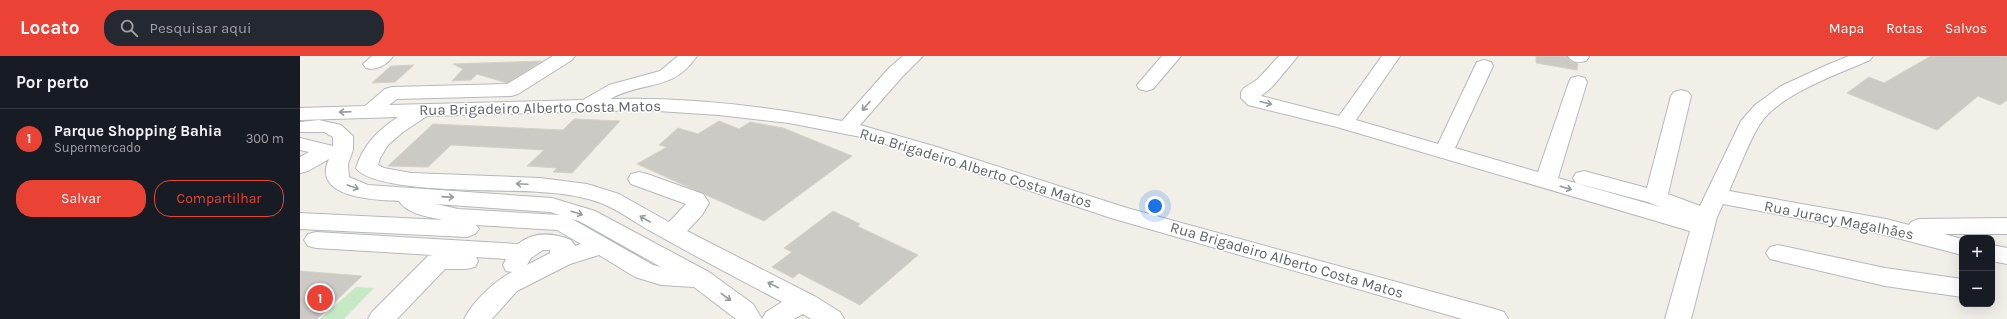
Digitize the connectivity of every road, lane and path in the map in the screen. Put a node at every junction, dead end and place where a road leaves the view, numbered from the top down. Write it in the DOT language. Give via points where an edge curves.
graph roads {
  1 [pos="566,56"];
  2 [pos="688,56"];
  3 [pos="1172,56"];
  4 [pos="1289,56"];
  5 [pos="1391,56"];
  6 [pos="1864,56"];
  7 [pos="912,58"];
  8 [pos="1484,66"];
  9 [pos="1578,82"];
  10 [pos="1146,85"];
  11 [pos="1681,96"];
  12 [pos="589,105"];
  13 [pos="378,111"];
  14 [pos="422,111"];
  15 [pos="300,114"];
  16 [pos="1347,120"];
  17 [pos="300,127"];
  18 [pos="856,130"];
  19 [pos="300,144"];
  20 [pos="378,144"];
  21 [pos="1448,144"];
  22 [pos="343,150"];
  23 [pos="321,154"];
  24 [pos="1495,162"];
  25 [pos="300,166"];
  26 [pos="1549,176"];
  27 [pos="639,179"];
  28 [pos="395,194"];
  29 [pos="1619,195"];
  30 [pos="1715,195"];
  31 [pos="1656,197"];
  32 [pos="300,221"];
  33 [pos="1704,222"];
  34 [pos="2007,226"];
  35 [pos="541,228"];
  36 [pos="1886,228"];
  37 [pos="672,233"];
  38 [pos="316,240"];
  39 [pos="602,246"];
  40 [pos="1959,246"];
  41 [pos="521,252"];
  42 [pos="1778,253"];
  43 [pos="1995,254"];
  44 [pos="2007,256"];
  45 [pos="561,258"];
  46 [pos="472,262"];
  47 [pos="700,278"];
  48 [pos="508,285"];
  49 [pos="1959,288"];
  50 [pos="807,304"];
  51 [pos="381,319"];
  52 [pos="477,319"];
  53 [pos="749,319"];
  54 [pos="775,319"];
  55 [pos="830,319"];
  56 [pos="1495,319"];
  57 [pos="1678,319"];
  1 -- 13 [label="street" via="511,90 392,93"];
  2 -- 12 [label="street" via="665,77 607,93"];
  3 -- 10 [label="street"];
  4 -- 16 [label="street" via="1265,83 1251,92 1251,98 1255,101"];
  5 -- 16 [label="street"];
  6 -- 30 [label="street" via="1780,94 1761,108 1751,121"];
  7 -- 18 [label="street" via="900,85"];
  8 -- 21 [label="street"];
  9 -- 26 [label="street"];
  11 -- 31 [label="street"];
  12 -- 14 [label="street, Rua Brigadeiro Alberto Costa Matos"];
  12 -- 18 [label="street, Rua Brigadeiro Alberto Costa Matos" via="643,104 719,109 789,117"];
  13 -- 14 [label="street, Rua Brigadeiro Alberto Costa Matos"];
  13 -- 15 [label="street, Rua Brigadeiro Alberto Costa Matos, one-way"];
  13 -- 20 [label="street" via="384,120"];
  14 -- 20 [label="street" via="400,124"];
  16 -- 21 [label="street"];
  16 -- 24 [label="street"];
  17 -- 22 [label="street" via="326,126 338,129 343,136"];
  18 -- 56 [label="street, Rua Brigadeiro Alberto Costa Matos" via="930,151 1120,213"];
  19 -- 23 [label="street" via="320,148"];
  37 -- 20 [label="street, one-way" via="611,199 587,191 540,185 411,180 378,174 367,168 368,157"];
  21 -- 24 [label="street"];
  22 -- 23 [label="street"];
  22 -- 28 [label="street, one-way" via="337,164 338,180 350,187 368,192"];
  23 -- 25 [label="street"];
  24 -- 26 [label="street"];
  26 -- 29 [label="street"];
  27 -- 37 [label="street" via="695,199 698,203"];
  28 -- 35 [label="street" via="441,213"];
  28 -- 47 [label="street, one-way" via="552,205 587,216"];
  29 -- 31 [label="street"];
  29 -- 33 [label="street"];
  30 -- 33 [label="street"];
  30 -- 36 [label="street, Rua Juracy Magalhães"];
  31 -- 33 [label="street"];
  32 -- 35 [label="street" via="481,229 525,225"];
  33 -- 57 [label="street"];
  34 -- 36 [label="street"];
  35 -- 39 [label="street" via="561,223"];
  35 -- 41 [label="street"];
  35 -- 45 [label="street" via="563,246"];
  36 -- 40 [label="street, Rua Juracy Magalhães"];
  50 -- 37 [label="street, one-way"];
  38 -- 41 [label="street"];
  39 -- 45 [label="street"];
  39 -- 47 [label="street" via="644,272 661,276"];
  41 -- 48 [label="street"];
  42 -- 49 [label="street" via="1885,277"];
  43 -- 44 [label="street"];
  45 -- 48 [label="street"];
  46 -- 51 [label="street" via="437,262"];
  47 -- 53 [label="street, one-way" via="744,311"];
  48 -- 52 [label="street"];
  50 -- 54 [label="street" via="793,307"];
  50 -- 55 [label="street"];
}
